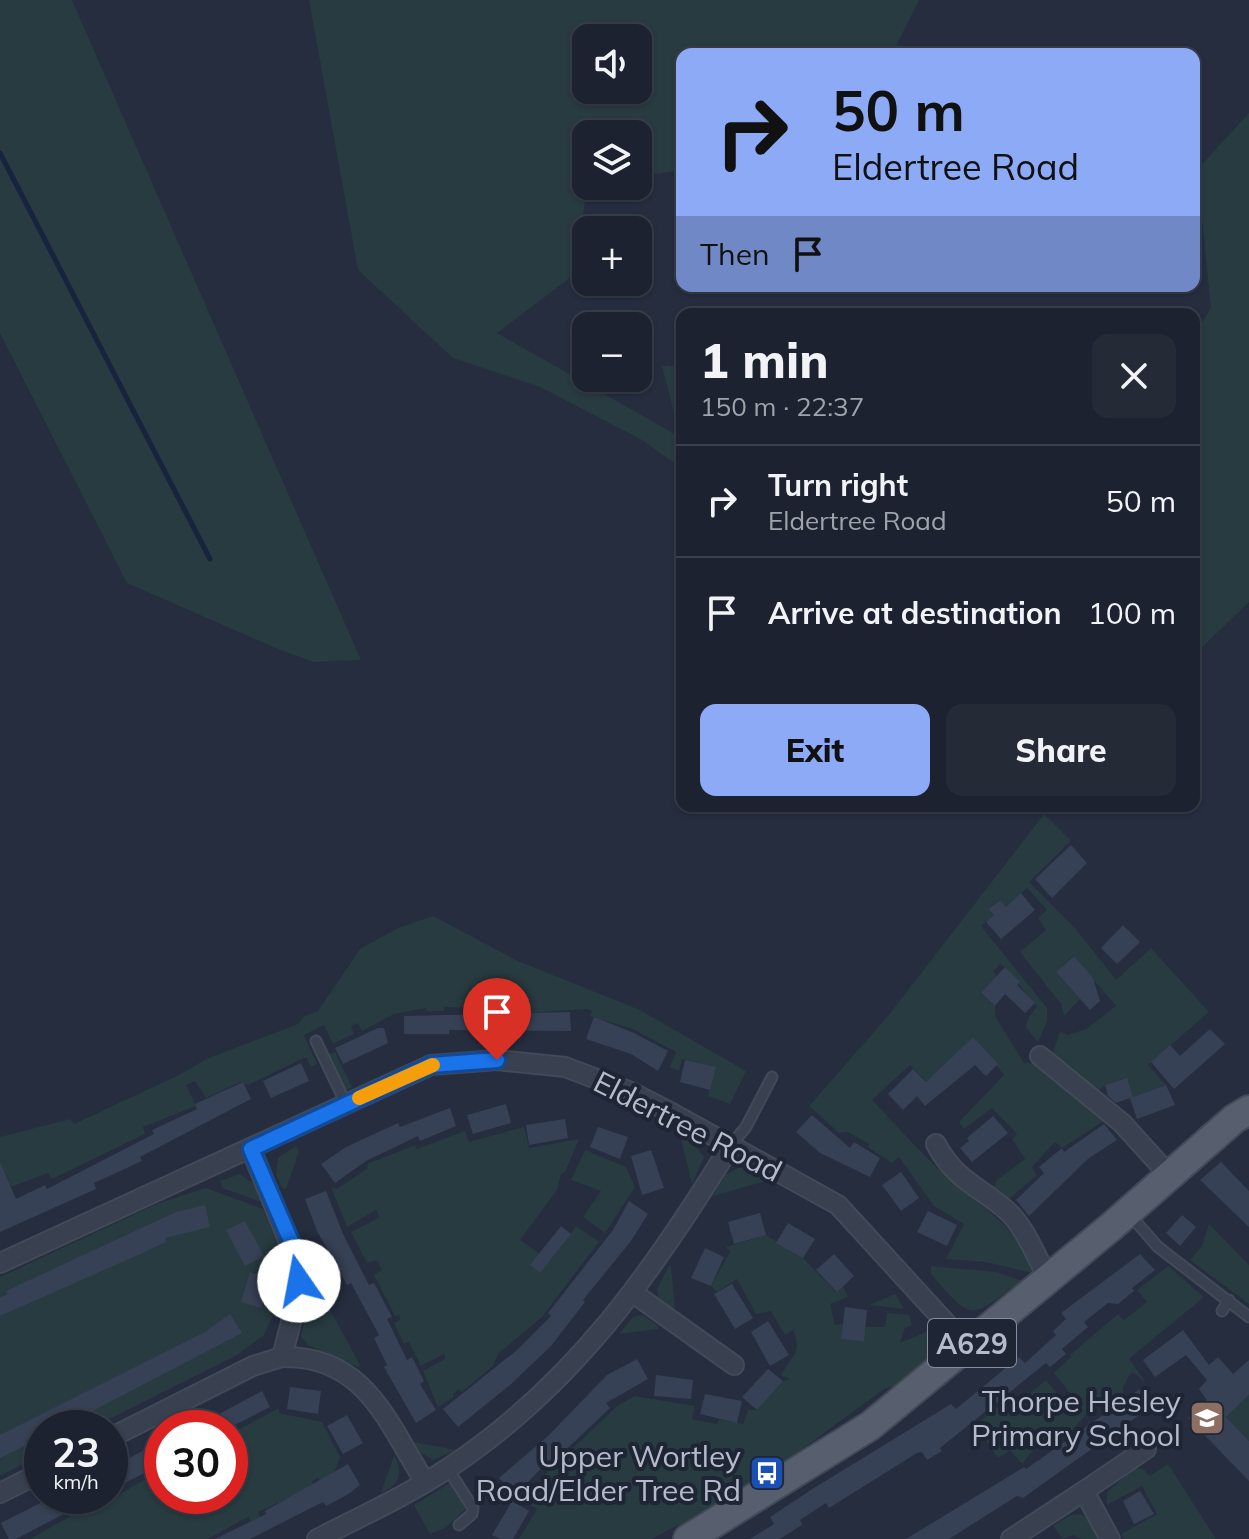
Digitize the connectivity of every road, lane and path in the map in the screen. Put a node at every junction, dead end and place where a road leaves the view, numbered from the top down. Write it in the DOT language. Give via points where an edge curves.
graph roads {
  1 [pos="316,1041"];
  2 [pos="1040,1056"];
  3 [pos="772,1077"];
  4 [pos="346,1104"];
  5 [pos="1244,1108"];
  6 [pos="936,1144"];
  7 [pos="731,1145"];
  8 [pos="251,1149"];
  9 [pos="1170,1176"];
  10 [pos="1128,1212"];
  11 [pos="0,1263"];
  12 [pos="1048,1279"];
  13 [pos="633,1293"];
  14 [pos="1229,1300"];
  15 [pos="1222,1311"];
  16 [pos="1249,1317"];
  17 [pos="968,1347"];
  18 [pos="282,1357"];
  19 [pos="734,1365"];
  20 [pos="128,1429"];
  21 [pos="1146,1449"];
  22 [pos="448,1469"];
  23 [pos="24,1481"];
  24 [pos="425,1482"];
  25 [pos="1084,1491"];
  26 [pos="0,1493"];
  27 [pos="459,1525"];
  28 [pos="317,1539"];
  29 [pos="688,1539"];
  30 [pos="1011,1539"];
  31 [pos="1110,1539"];
  1 -- 4 [label="lane"];
  2 -- 9 [label="street" via="1122,1123"];
  3 -- 7 [label="lane"];
  4 -- 7 [label="street, Eldertree Road" via="431,1065 497,1060 565,1067 631,1092"];
  4 -- 8 [label="street, Eldertree Road"];
  5 -- 9 [label="main road, A629"];
  6 -- 12 [label="street" via="958,1177 1007,1210"];
  7 -- 13 [label="street"];
  7 -- 17 [label="street, Eldertree Road" via="838,1205"];
  8 -- 11 [label="street, Eldertree Road"];
  8 -- 18 [label="street" via="298,1264 299,1291"];
  9 -- 10 [label="main road, A629"];
  10 -- 12 [label="main road, A629"];
  10 -- 14 [label="lane" via="1158,1247"];
  12 -- 17 [label="main road, A629"];
  13 -- 19 [label="street"];
  13 -- 22 [label="street" via="553,1385"];
  14 -- 15 [label="lane"];
  14 -- 16 [label="lane"];
  17 -- 29 [label="main road, A629" via="856,1436"];
  18 -- 20 [label="street" via="253,1366"];
  18 -- 24 [label="street" via="321,1361 360,1382"];
  21 -- 25 [label="street"];
  22 -- 24 [label="street"];
  22 -- 27 [label="lane" via="473,1508"];
  23 -- 26 [label="street"];
  24 -- 28 [label="street"];
  25 -- 30 [label="street"];
  25 -- 31 [label="street"];
}
